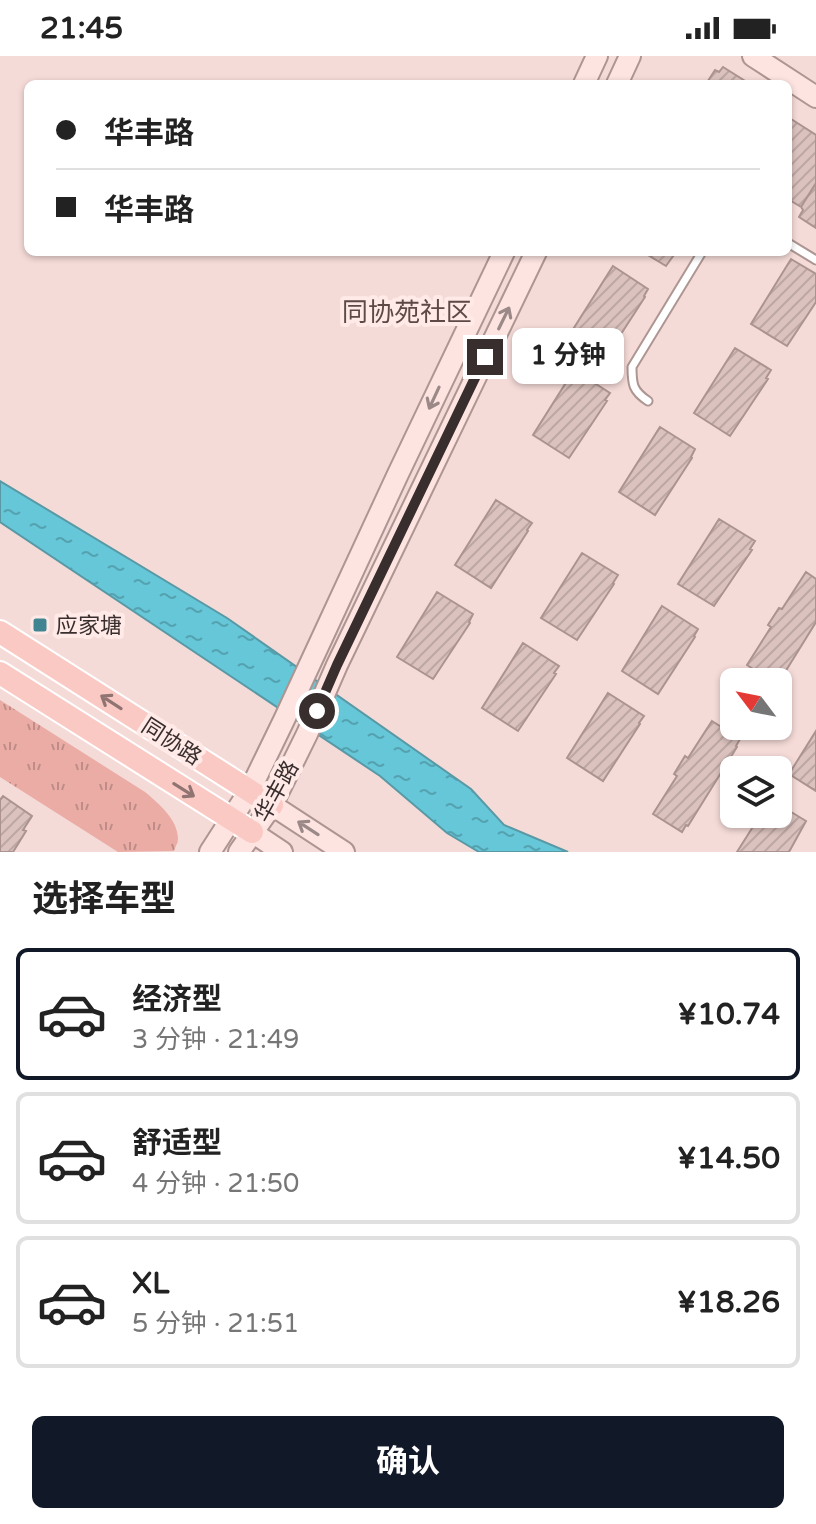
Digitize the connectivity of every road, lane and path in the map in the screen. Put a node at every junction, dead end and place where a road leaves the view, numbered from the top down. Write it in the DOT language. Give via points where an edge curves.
graph roads {
  1 [pos="597,56"];
  2 [pos="630,56"];
  3 [pos="753,56"];
  4 [pos="586,80"];
  5 [pos="619,80"];
  6 [pos="790,80"];
  7 [pos="792,81"];
  8 [pos="816,97"];
  9 [pos="792,245"];
  10 [pos="502,256"];
  11 [pos="534,256"];
  12 [pos="700,256"];
  13 [pos="816,260"];
  14 [pos="648,401"];
  15 [pos="0,632"];
  16 [pos="0,673"];
  17 [pos="250,790"];
  18 [pos="272,805"];
  19 [pos="231,820"];
  20 [pos="252,832"];
  21 [pos="210,852"];
  22 [pos="239,852"];
  23 [pos="282,852"];
  24 [pos="344,852"];
  1 -- 4 [label="main road"];
  2 -- 5 [label="main road"];
  3 -- 6 [label="main road"];
  7 -- 8 [label="main road"];
  9 -- 13 [label="lane"];
  10 -- 17 [label="main road, 华丰路, one-way"];
  18 -- 11 [label="main road, 华丰路, one-way"];
  12 -- 14 [label="lane" via="632,367 637,394"];
  17 -- 15 [label="main road, 同协路, one-way"];
  16 -- 19 [label="main road, 同协路, one-way"];
  17 -- 18 [label="main road, 同协路"];
  17 -- 19 [label="main road, 华丰路"];
  18 -- 20 [label="main road, 华丰路"];
  24 -- 18 [label="main road, 同协路, one-way"];
  19 -- 20 [label="main road, 同协路"];
  19 -- 21 [label="main road, 华丰路"];
  20 -- 22 [label="main road, 华丰路"];
  20 -- 23 [label="main road, 同协路"];
}
